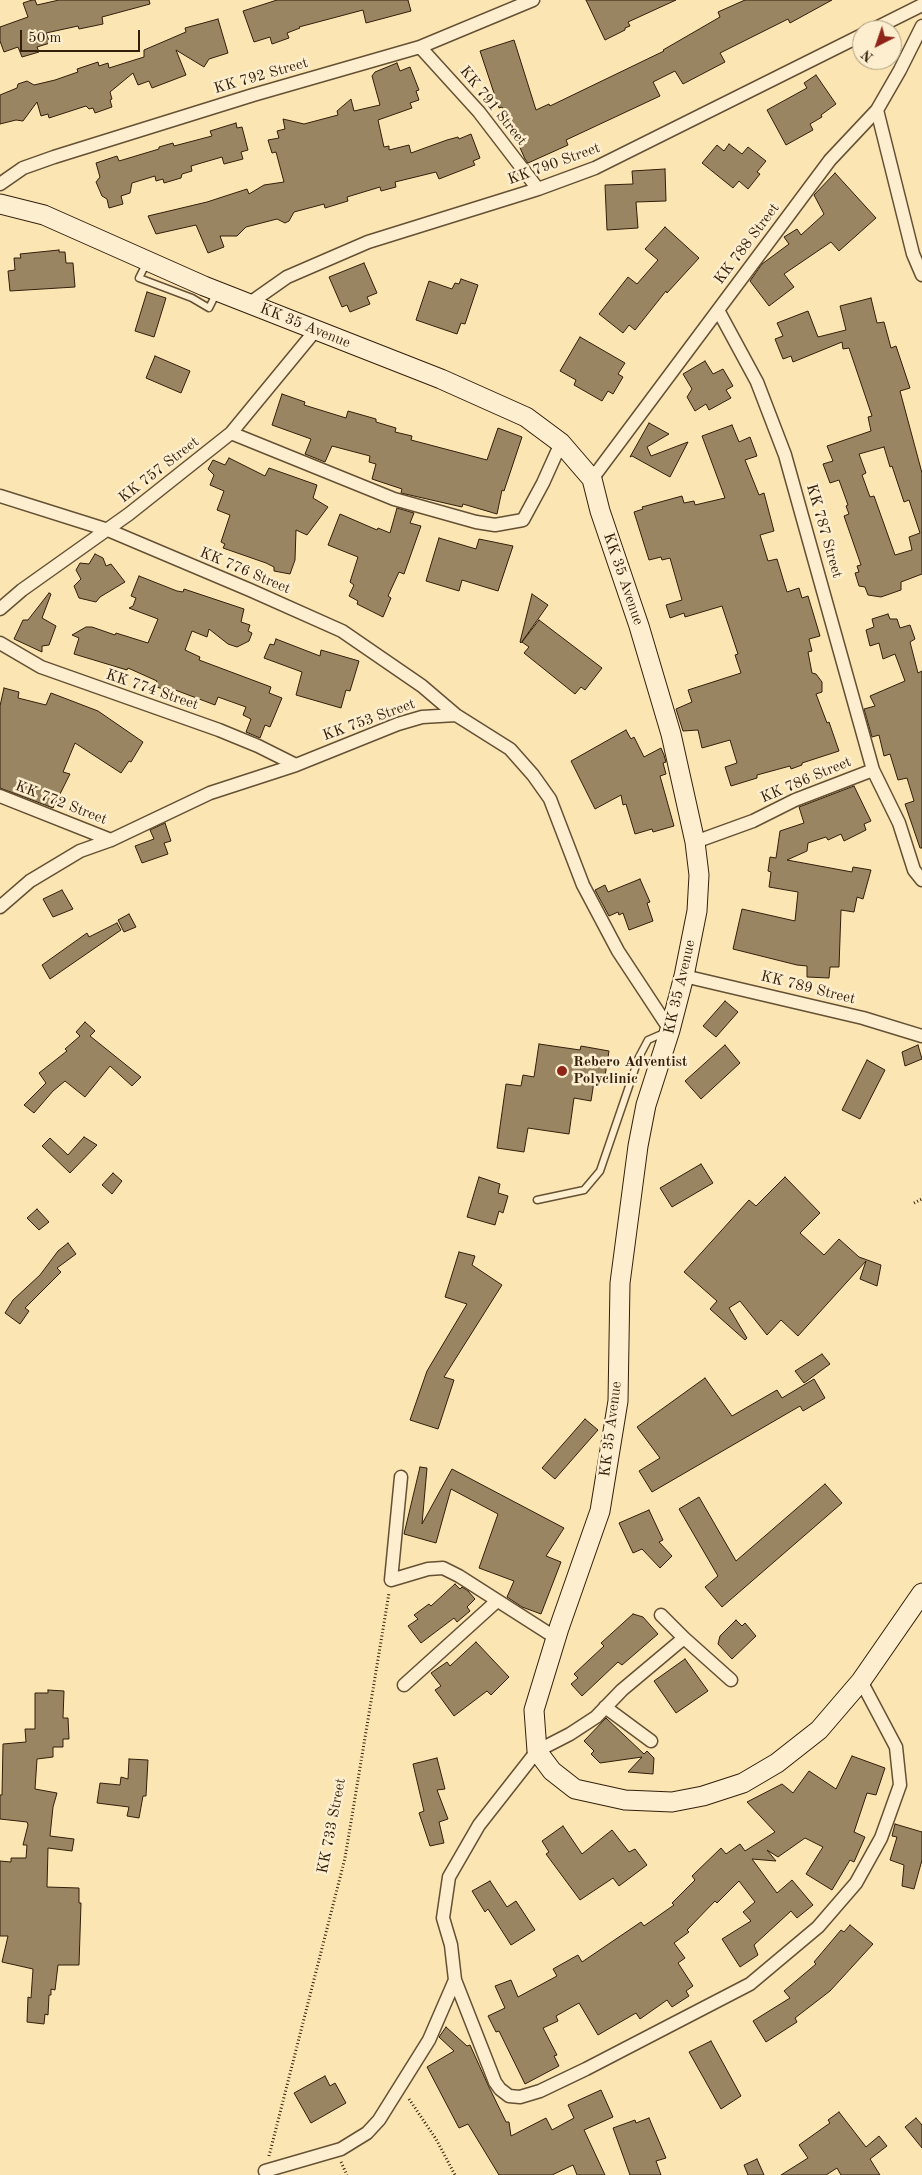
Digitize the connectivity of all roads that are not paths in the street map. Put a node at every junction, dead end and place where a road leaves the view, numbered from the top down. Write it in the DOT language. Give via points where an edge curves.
graph roads {
  1 [pos="533,0"];
  2 [pos="514,5"];
  3 [pos="922,5"];
  4 [pos="892,20"];
  5 [pos="922,26"];
  6 [pos="852,40"];
  7 [pos="420,47"];
  8 [pos="877,110"];
  9 [pos="0,184"];
  10 [pos="538,189"];
  11 [pos="0,204"];
  12 [pos="922,275"];
  13 [pos="250,303"];
  14 [pos="718,310"];
  15 [pos="315,331"];
  16 [pos="232,433"];
  17 [pos="561,443"];
  18 [pos="592,479"];
  19 [pos="0,496"];
  20 [pos="108,530"];
  21 [pos="0,609"];
  22 [pos="0,643"];
  23 [pos="456,716"];
  24 [pos="296,765"];
  25 [pos="872,770"];
  26 [pos="0,796"];
  27 [pos="111,840"];
  28 [pos="695,842"];
  29 [pos="922,880"];
  30 [pos="0,907"];
  31 [pos="684,976"];
  32 [pos="670,1030"];
  33 [pos="922,1036"];
  34 [pos="537,1200"];
  35 [pos="400,1476"];
  36 [pos="922,1593"];
  37 [pos="497,1601"];
  38 [pos="661,1615"];
  39 [pos="556,1638"];
  40 [pos="684,1638"];
  41 [pos="731,1680"];
  42 [pos="861,1681"];
  43 [pos="404,1685"];
  44 [pos="605,1707"];
  45 [pos="651,1741"];
  46 [pos="537,1751"];
  47 [pos="456,1980"];
  48 [pos="266,2171"];
  1 -- 2 [label="street, KK 792 Street"];
  2 -- 7 [label="street, KK 792 Street"];
  3 -- 4 [label="street"];
  5 -- 8 [label="street, KK 788 Street"];
  6 -- 10 [label="street, KK 790 Street" via="595,168"];
  7 -- 9 [label="street, KK 792 Street" via="253,94 54,157 23,168"];
  7 -- 10 [label="street, KK 791 Street" via="480,112"];
  8 -- 12 [label="street" via="913,254"];
  8 -- 14 [label="street, KK 788 Street" via="830,160"];
  10 -- 13 [label="street, KK 790 Street" via="368,242 287,277"];
  11 -- 13 [label="main road, KK 35 Avenue" via="44,215 147,262"];
  13 -- 15 [label="main road, KK 35 Avenue"];
  14 -- 18 [label="street, KK 788 Street"];
  14 -- 25 [label="street, KK 787 Street" via="757,382 786,455"];
  15 -- 16 [label="street, KK 757 Street"];
  15 -- 17 [label="main road, KK 35 Avenue" via="441,379 526,416"];
  16 -- 17 [label="street" via="394,499 495,525 523,520"];
  16 -- 20 [label="street, KK 757 Street"];
  17 -- 18 [label="main road, KK 35 Avenue"];
  18 -- 28 [label="main road, KK 35 Avenue" via="671,734"];
  19 -- 20 [label="street, KK 776 Street"];
  20 -- 21 [label="street, KK 757 Street"];
  20 -- 23 [label="street, KK 776 Street" via="342,631 422,686"];
  22 -- 24 [label="street, KK 774 Street" via="41,667 219,730"];
  23 -- 24 [label="street, KK 753 Street" via="422,717 398,724"];
  23 -- 32 [label="street" via="510,749 550,799 583,884 614,943"];
  24 -- 27 [label="street, KK 753 Street" via="210,793"];
  25 -- 28 [label="street, KK 786 Street"];
  25 -- 29 [label="street, KK 786 Street" via="899,823 914,870"];
  26 -- 27 [label="street, KK 772 Street"];
  27 -- 30 [label="street, KK 753 Street" via="80,851 54,866 30,881"];
  28 -- 31 [label="main road, KK 35 Avenue" via="699,875 697,911"];
  31 -- 32 [label="main road, KK 35 Avenue"];
  31 -- 33 [label="street, KK 789 Street" via="863,1018"];
  32 -- 34 [label="lane" via="648,1040 639,1057 600,1171 584,1190"];
  32 -- 39 [label="main road, KK 35 Avenue" via="646,1105 638,1146 620,1283 618,1401 600,1511"];
  35 -- 37 [label="street" via="391,1580 442,1568"];
  36 -- 42 [label="main road"];
  37 -- 39 [label="street"];
  37 -- 43 [label="street"];
  38 -- 40 [label="street"];
  39 -- 46 [label="main road, KK 35 Avenue" via="534,1710"];
  40 -- 41 [label="street"];
  40 -- 44 [label="street"];
  42 -- 46 [label="main road" via="819,1730 777,1763 742,1783 703,1796 672,1802 625,1800 575,1789 552,1771"];
  42 -- 47 [label="street" via="896,1747 900,1786 894,1804 881,1838 856,1883 818,1927 750,1984 586,2070 520,2097 509,2096 495,2082"];
  44 -- 45 [label="street"];
  44 -- 46 [label="street" via="570,1734"];
  46 -- 47 [label="street" via="479,1825 450,1877 443,1918"];
  47 -- 48 [label="street" via="429,2040 379,2120 367,2133 341,2150"];
}
